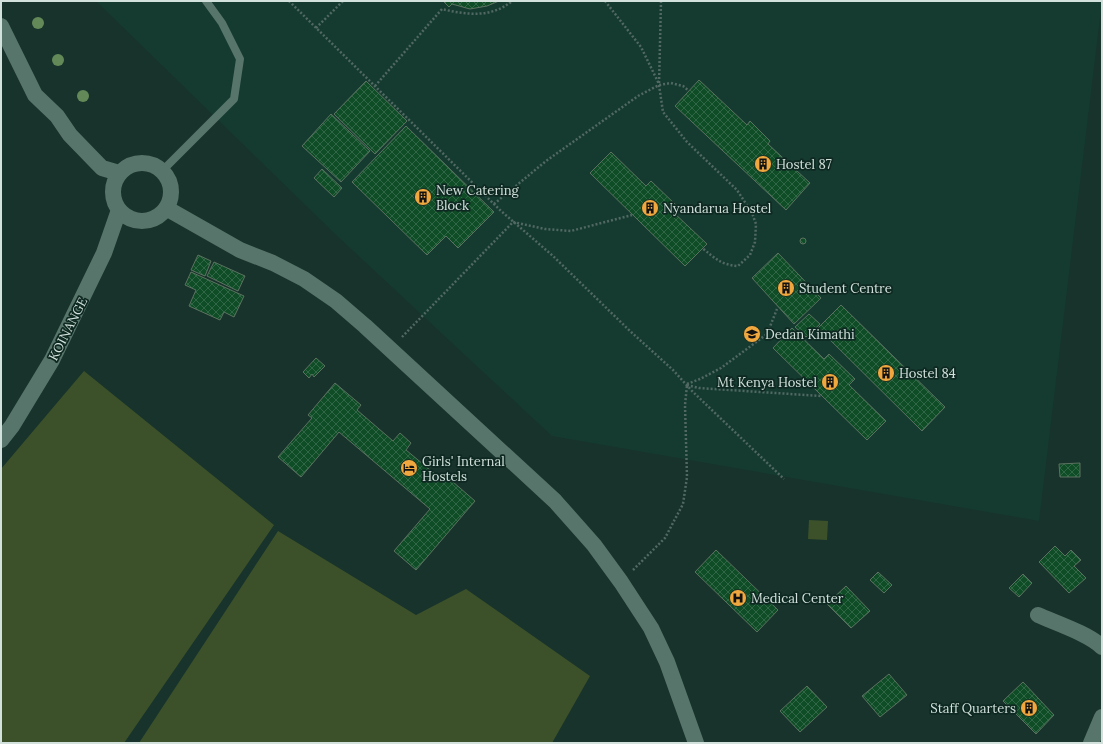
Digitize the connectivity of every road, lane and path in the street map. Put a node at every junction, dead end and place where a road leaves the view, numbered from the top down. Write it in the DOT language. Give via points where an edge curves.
graph roads {
  1 [pos="206,1"];
  2 [pos="289,1"];
  3 [pos="343,1"];
  4 [pos="512,1"];
  5 [pos="605,1"];
  6 [pos="661,1"];
  7 [pos="1,26"];
  8 [pos="316,28"];
  9 [pos="659,85"];
  10 [pos="375,86"];
  11 [pos="689,91"];
  12 [pos="162,171"];
  13 [pos="119,173"];
  14 [pos="494,204"];
  15 [pos="166,208"];
  16 [pos="119,210"];
  17 [pos="632,215"];
  18 [pos="513,222"];
  19 [pos="702,248"];
  20 [pos="777,310"];
  21 [pos="391,349"];
  22 [pos="687,384"];
  23 [pos="821,396"];
  24 [pos="1,440"];
  25 [pos="784,479"];
  26 [pos="621,582"];
  27 [pos="1038,614"];
  28 [pos="1102,648"];
  29 [pos="1102,717"];
  30 [pos="696,743"];
  31 [pos="1091,743"];
  1 -- 12 [label="lane" via="222,23 240,59 234,99"];
  2 -- 8 [label="path"];
  3 -- 8 [label="path"];
  4 -- 10 [label="path" via="488,14 442,10"];
  5 -- 9 [label="path" via="641,47"];
  6 -- 9 [label="path"];
  7 -- 13 [label="street" via="35,95 58,116 70,135 102,168"];
  8 -- 10 [label="path"];
  9 -- 11 [label="path" via="671,83 683,86"];
  9 -- 14 [label="path" via="633,100 546,161"];
  9 -- 19 [label="path" via="663,112 687,142 737,190 752,212 756,224 755,242 750,254 738,266 727,265"];
  10 -- 14 [label="path"];
  12 -- 13 [label="street" via="145,163 126,167"];
  12 -- 15 [label="street" via="170,189 170,199"];
  13 -- 16 [label="street" via="113,191 114,201"];
  14 -- 18 [label="path"];
  15 -- 16 [label="street" via="152,219 143,221 130,218"];
  15 -- 21 [label="street" via="240,250 304,279 336,301"];
  16 -- 24 [label="street, KOINANGE" via="104,253 52,360"];
  17 -- 18 [label="path" via="570,231"];
  18 -- 21 [label="path"];
  18 -- 22 [label="path" via="553,256"];
  20 -- 22 [label="path" via="766,334 721,368"];
  21 -- 26 [label="street" via="555,501 594,545"];
  22 -- 23 [label="path" via="699,388"];
  22 -- 25 [label="path"];
  22 -- 26 [label="path" via="687,477 683,504 665,538"];
  26 -- 30 [label="street" via="650,628 667,662"];
  27 -- 28 [label="street" via="1082,634"];
  29 -- 31 [label="street"];
}
